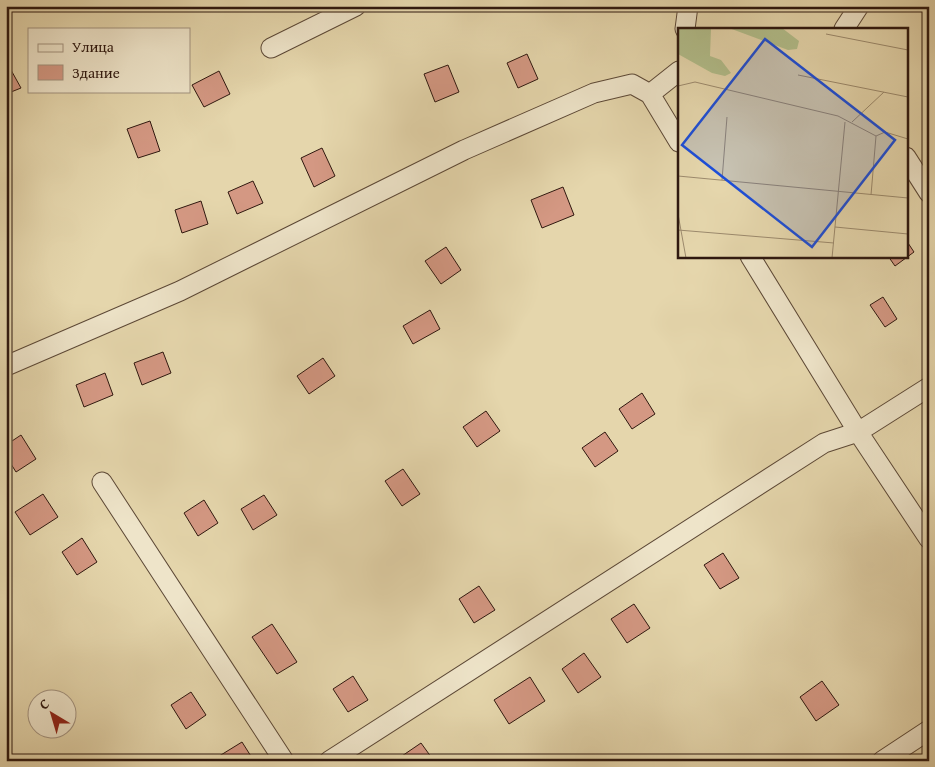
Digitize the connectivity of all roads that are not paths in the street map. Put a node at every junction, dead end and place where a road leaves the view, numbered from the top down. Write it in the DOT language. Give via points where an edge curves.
graph roads {
  1 [pos="356,6"];
  2 [pos="688,6"];
  3 [pos="859,6"];
  4 [pos="684,28"];
  5 [pos="845,28"];
  6 [pos="270,48"];
  7 [pos="678,70"];
  8 [pos="650,94"];
  9 [pos="678,140"];
  10 [pos="908,160"];
  11 [pos="929,193"];
  12 [pos="751,258"];
  13 [pos="6,366"];
  14 [pos="929,387"];
  15 [pos="858,432"];
  16 [pos="102,482"];
  17 [pos="929,538"];
  18 [pos="929,730"];
  19 [pos="284,761"];
  20 [pos="329,761"];
  21 [pos="882,761"];
  1 -- 6 [label="street"];
  2 -- 4 [label="street"];
  3 -- 5 [label="street"];
  7 -- 8 [label="street"];
  8 -- 9 [label="street"];
  8 -- 13 [label="street" via="632,84 594,93 464,150 180,291"];
  10 -- 11 [label="street"];
  12 -- 15 [label="street"];
  14 -- 15 [label="street"];
  15 -- 17 [label="street"];
  15 -- 20 [label="street" via="824,443"];
  16 -- 19 [label="street"];
  18 -- 21 [label="street"];
}
